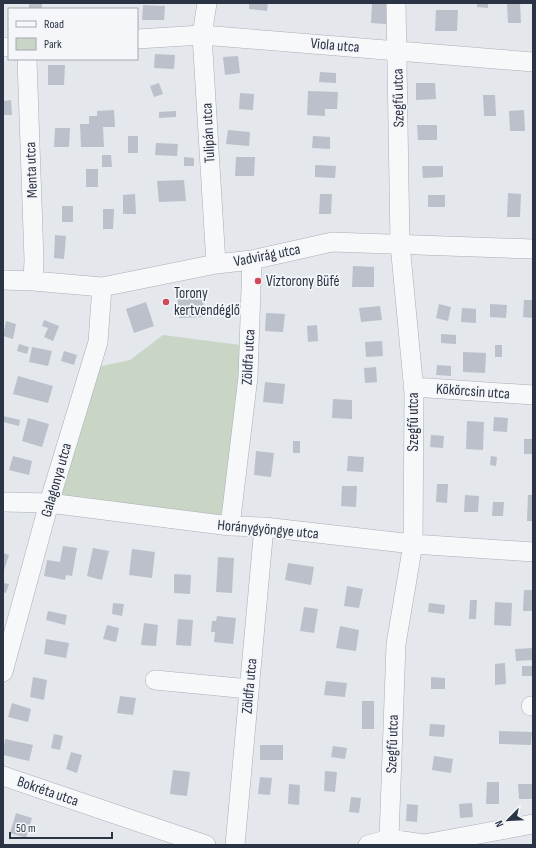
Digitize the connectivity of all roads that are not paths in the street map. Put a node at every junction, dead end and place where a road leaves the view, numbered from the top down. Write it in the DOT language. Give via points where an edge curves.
graph roads {
  1 [pos="207,3"];
  2 [pos="396,3"];
  3 [pos="202,35"];
  4 [pos="138,40"];
  5 [pos="397,50"];
  6 [pos="27,60"];
  7 [pos="533,62"];
  8 [pos="400,244"];
  9 [pos="533,249"];
  10 [pos="252,260"];
  11 [pos="216,264"];
  12 [pos="3,280"];
  13 [pos="33,281"];
  14 [pos="102,287"];
  15 [pos="413,387"];
  16 [pos="533,395"];
  17 [pos="3,502"];
  18 [pos="50,503"];
  19 [pos="230,526"];
  20 [pos="264,527"];
  21 [pos="413,544"];
  22 [pos="533,552"];
  23 [pos="3,672"];
  24 [pos="155,680"];
  25 [pos="249,689"];
  26 [pos="3,776"];
  27 [pos="533,824"];
  28 [pos="389,839"];
  29 [pos="206,845"];
  30 [pos="235,845"];
  31 [pos="368,845"];
  1 -- 3 [label="street, Tulipán utca"];
  2 -- 5 [label="street, Szegfű utca"];
  3 -- 4 [label="street, Viola utca"];
  3 -- 5 [label="street, Viola utca"];
  3 -- 11 [label="street, Tulipán utca"];
  5 -- 7 [label="street, Viola utca"];
  5 -- 8 [label="street, Szegfű utca"];
  6 -- 13 [label="street, Menta utca"];
  8 -- 9 [label="street, Vadvirág utca"];
  8 -- 10 [label="street, Vadvirág utca" via="332,242"];
  8 -- 15 [label="street, Szegfű utca"];
  10 -- 11 [label="street, Vadvirág utca"];
  10 -- 19 [label="street, Zöldfa utca" via="248,377"];
  11 -- 14 [label="street, Vadvirág utca"];
  12 -- 13 [label="street, Vadvirág utca"];
  13 -- 14 [label="street, Vadvirág utca"];
  14 -- 18 [label="street, Galagonya utca" via="98,342"];
  15 -- 16 [label="street, Kökörcsin utca"];
  15 -- 21 [label="street, Szegfű utca"];
  17 -- 18 [label="street, Horánygyöngye utca"];
  18 -- 19 [label="street, Horánygyöngye utca"];
  18 -- 23 [label="street, Galagonya utca"];
  19 -- 20 [label="street, Horánygyöngye utca"];
  20 -- 21 [label="street, Horánygyöngye utca"];
  20 -- 25 [label="street, Zöldfa utca"];
  21 -- 22 [label="street, Horánygyöngye utca"];
  21 -- 28 [label="street, Szegfű utca" via="396,644"];
  24 -- 25 [label="street"];
  25 -- 30 [label="street, Zöldfa utca"];
  26 -- 29 [label="street, Bokréta utca"];
  27 -- 28 [label="street" via="424,844"];
  28 -- 31 [label="street"];
}
